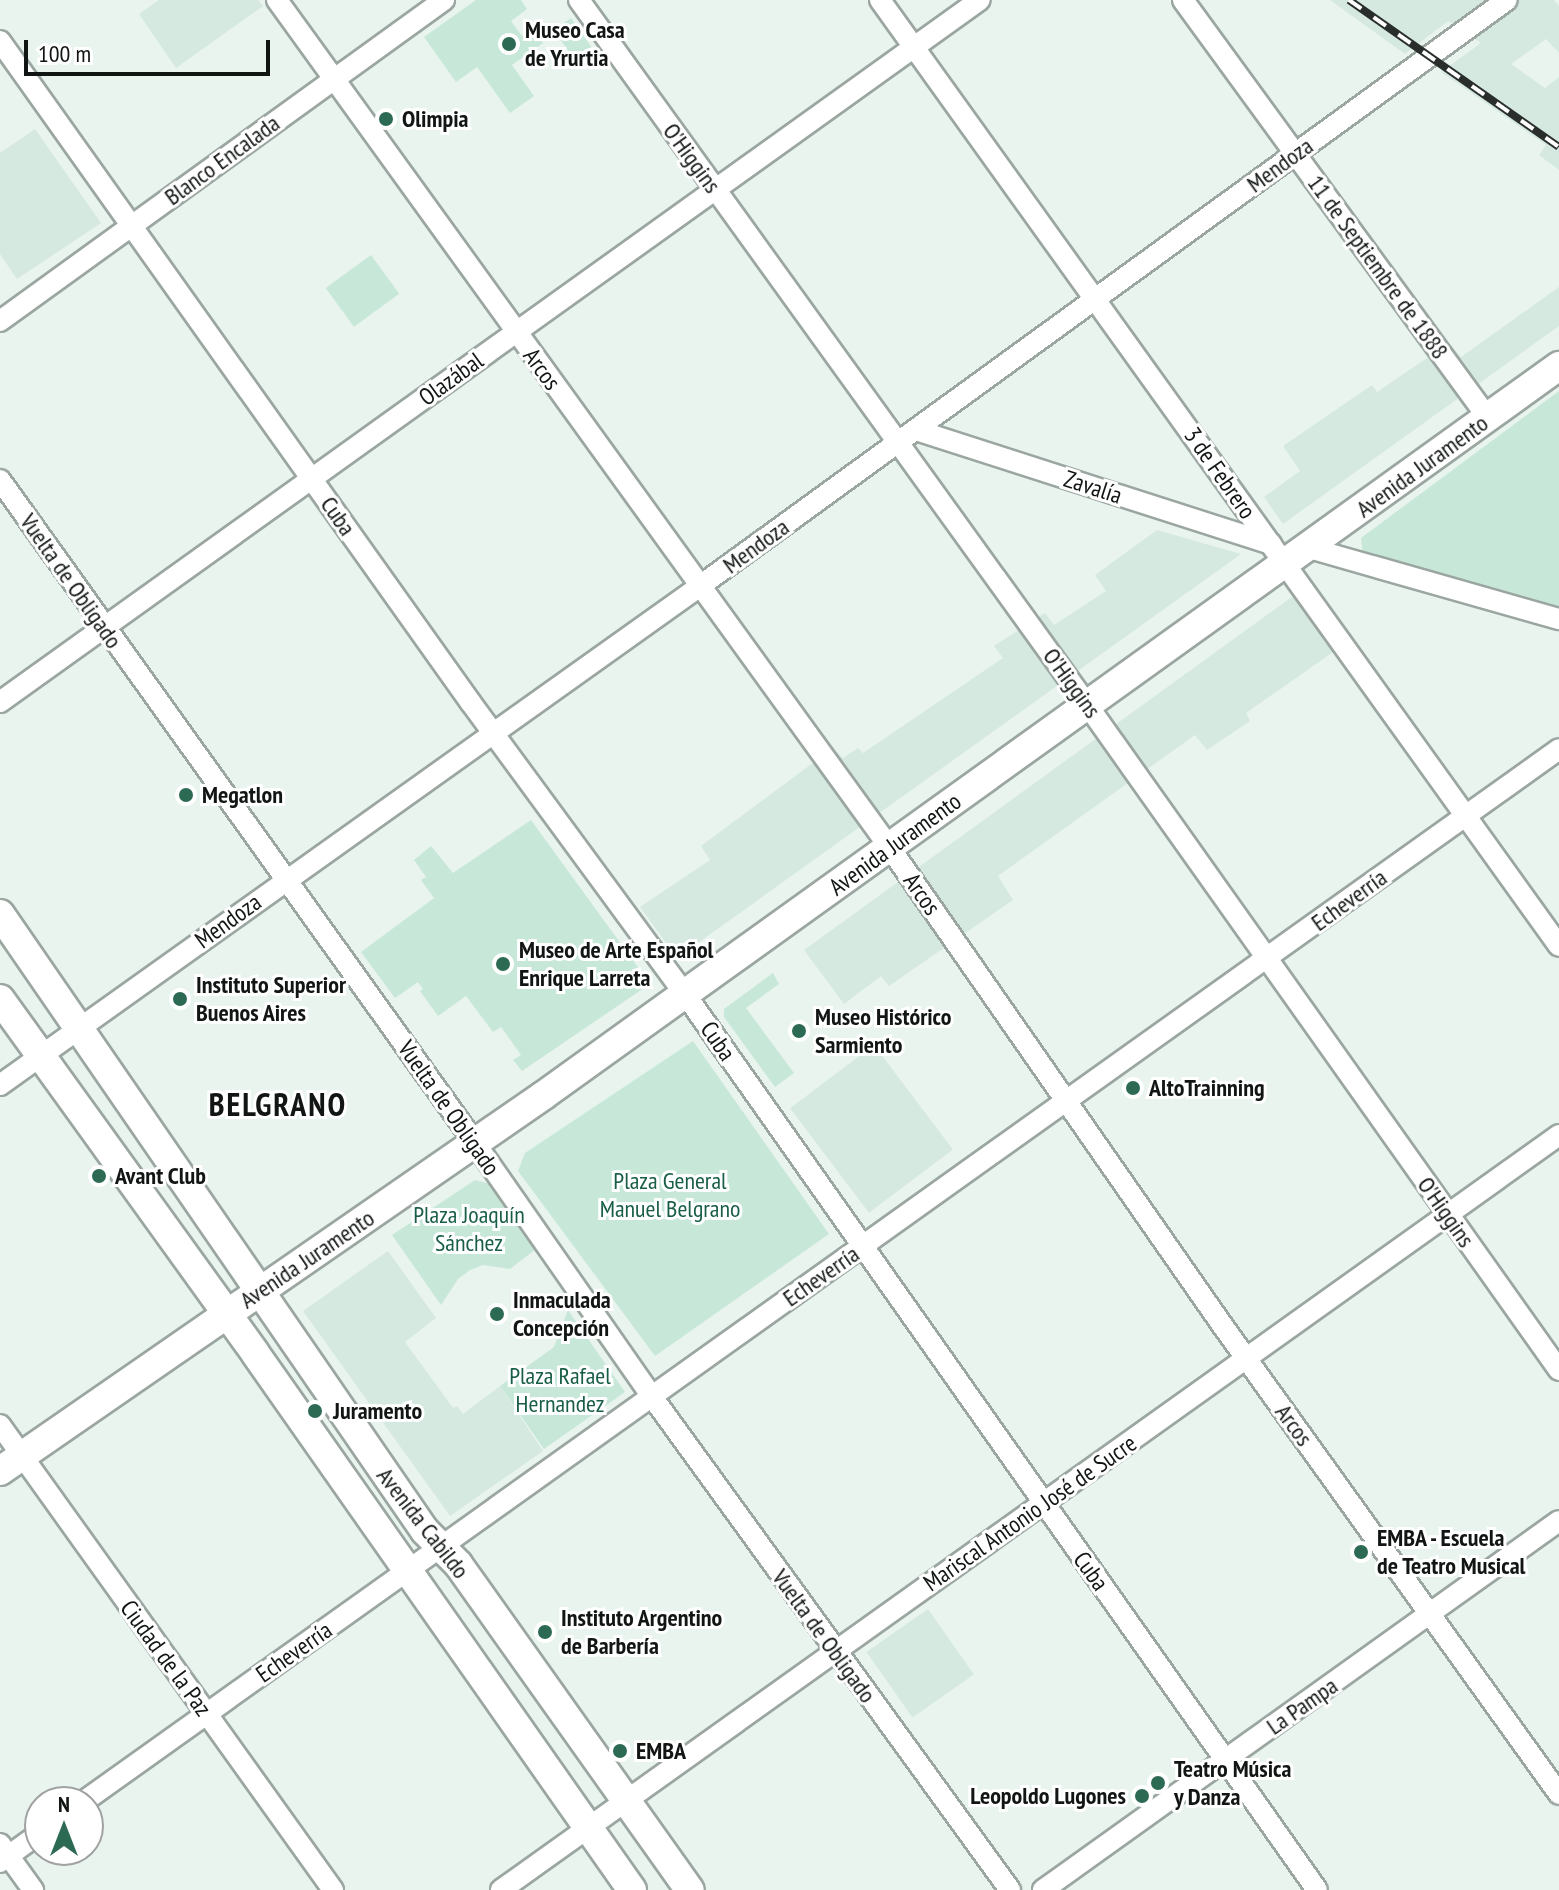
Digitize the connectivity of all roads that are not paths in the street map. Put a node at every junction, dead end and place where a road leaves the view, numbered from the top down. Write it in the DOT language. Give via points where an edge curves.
graph roads {
  1 [pos="277,0"];
  2 [pos="444,0"];
  3 [pos="579,0"];
  4 [pos="880,0"];
  5 [pos="980,0"];
  6 [pos="1183,0"];
  7 [pos="1507,0"];
  8 [pos="0,41"];
  9 [pos="914,47"];
  10 [pos="334,79"];
  11 [pos="1296,154"];
  12 [pos="715,189"];
  13 [pos="133,224"];
  14 [pos="1096,298"];
  15 [pos="0,321"];
  16 [pos="515,333"];
  17 [pos="1559,366"];
  18 [pos="1488,418"];
  19 [pos="916,430"];
  20 [pos="898,443"];
  21 [pos="0,480"];
  22 [pos="312,480"];
  23 [pos="1309,548"];
  24 [pos="1278,555"];
  25 [pos="700,586"];
  26 [pos="1559,619"];
  27 [pos="104,628"];
  28 [pos="0,702"];
  29 [pos="1088,706"];
  30 [pos="493,733"];
  31 [pos="1559,749"];
  32 [pos="1466,816"];
  33 [pos="890,848"];
  34 [pos="285,880"];
  35 [pos="0,914"];
  36 [pos="1559,946"];
  37 [pos="1267,959"];
  38 [pos="685,994"];
  39 [pos="0,999"];
  40 [pos="81,1028"];
  41 [pos="42,1056"];
  42 [pos="0,1085"];
  43 [pos="1065,1101"];
  44 [pos="1559,1135"];
  45 [pos="475,1143"];
  46 [pos="1446,1214"];
  47 [pos="861,1248"];
  48 [pos="260,1291"];
  49 [pos="231,1310"];
  50 [pos="1247,1359"];
  51 [pos="1559,1370"];
  52 [pos="653,1398"];
  53 [pos="0,1425"];
  54 [pos="11,1463"];
  55 [pos="1043,1504"];
  56 [pos="1559,1521"];
  57 [pos="442,1549"];
  58 [pos="409,1572"];
  59 [pos="1429,1614"];
  60 [pos="835,1653"];
  61 [pos="206,1714"];
  62 [pos="1226,1760"];
  63 [pos="104,1787"];
  64 [pos="1559,1794"];
  65 [pos="627,1801"];
  66 [pos="588,1828"];
  67 [pos="24,1842"];
  68 [pos="3,1854"];
  69 [pos="33,1890"];
  70 [pos="333,1890"];
  71 [pos="501,1890"];
  72 [pos="632,1890"];
  73 [pos="690,1890"];
  74 [pos="1010,1890"];
  75 [pos="1043,1890"];
  76 [pos="1317,1890"];
  1 -- 10 [label="street, Arcos"];
  2 -- 10 [label="street, Blanco Encalada"];
  3 -- 12 [label="street, O'Higgins"];
  4 -- 9 [label="street, 3 de Febrero"];
  5 -- 9 [label="street, Olazábal"];
  6 -- 11 [label="street, 11 de Septiembre de 1888"];
  7 -- 11 [label="street, Mendoza"];
  8 -- 13 [label="street, Cuba"];
  9 -- 12 [label="street, Olazábal"];
  9 -- 14 [label="street, 3 de Febrero"];
  10 -- 13 [label="street, Blanco Encalada"];
  10 -- 16 [label="street, Arcos"];
  11 -- 14 [label="street, Mendoza"];
  11 -- 18 [label="street, 11 de Septiembre de 1888"];
  12 -- 16 [label="street, Olazábal"];
  12 -- 20 [label="street, O'Higgins"];
  13 -- 15 [label="street, Blanco Encalada"];
  13 -- 22 [label="street, Cuba"];
  14 -- 19 [label="street, Mendoza"];
  14 -- 24 [label="street, 3 de Febrero"];
  16 -- 22 [label="street, Olazábal"];
  16 -- 25 [label="street, Arcos"];
  17 -- 18 [label="main road, Avenida Juramento"];
  18 -- 23 [label="main road, Avenida Juramento"];
  19 -- 20 [label="street, Mendoza"];
  19 -- 24 [label="street, Zavalía"];
  20 -- 25 [label="street, Mendoza"];
  20 -- 29 [label="street, O'Higgins"];
  21 -- 27 [label="street, Vuelta de Obligado"];
  22 -- 27 [label="street, Olazábal"];
  22 -- 30 [label="street, Cuba"];
  23 -- 24 [label="main road, Avenida Juramento"];
  23 -- 26 [label="street"];
  24 -- 29 [label="main road, Avenida Juramento"];
  24 -- 32 [label="street, 3 de Febrero"];
  25 -- 30 [label="street, Mendoza"];
  25 -- 33 [label="street, Arcos"];
  27 -- 28 [label="street, Olazábal"];
  27 -- 34 [label="street, Vuelta de Obligado"];
  29 -- 33 [label="main road, Avenida Juramento"];
  29 -- 37 [label="street, O'Higgins"];
  30 -- 34 [label="street, Mendoza"];
  30 -- 38 [label="street, Cuba"];
  31 -- 32 [label="street, Echeverría"];
  32 -- 36 [label="street, 3 de Febrero"];
  32 -- 37 [label="street, Echeverría"];
  33 -- 38 [label="main road, Avenida Juramento"];
  33 -- 43 [label="street, Arcos"];
  34 -- 40 [label="street, Mendoza"];
  34 -- 45 [label="street, Vuelta de Obligado"];
  35 -- 40 [label="main road, Avenida Cabildo"];
  37 -- 43 [label="street, Echeverría"];
  37 -- 46 [label="street, O'Higgins"];
  38 -- 45 [label="main road, Avenida Juramento"];
  38 -- 47 [label="street, Cuba"];
  39 -- 41 [label="main road, Avenida Cabildo"];
  40 -- 41 [label="street, Mendoza"];
  40 -- 48 [label="main road, Avenida Cabildo"];
  41 -- 42 [label="street, Mendoza"];
  41 -- 49 [label="main road, Avenida Cabildo"];
  43 -- 47 [label="street, Echeverría"];
  43 -- 50 [label="street, Arcos"];
  44 -- 46 [label="street, Mariscal Antonio José de Sucre"];
  45 -- 48 [label="main road, Avenida Juramento"];
  45 -- 52 [label="street, Vuelta de Obligado"];
  46 -- 50 [label="street, Mariscal Antonio José de Sucre"];
  46 -- 51 [label="street, O'Higgins"];
  47 -- 52 [label="street, Echeverría"];
  47 -- 55 [label="street, Cuba"];
  48 -- 49 [label="main road, Avenida Juramento"];
  48 -- 57 [label="main road, Avenida Cabildo"];
  49 -- 54 [label="main road"];
  49 -- 58 [label="main road, Avenida Cabildo"];
  50 -- 55 [label="street, Mariscal Antonio José de Sucre"];
  50 -- 59 [label="street, Arcos"];
  52 -- 57 [label="street, Echeverría"];
  52 -- 60 [label="street, Vuelta de Obligado"];
  53 -- 54 [label="street, Ciudad de la Paz"];
  54 -- 61 [label="street, Ciudad de la Paz"];
  55 -- 60 [label="street, Mariscal Antonio José de Sucre"];
  55 -- 62 [label="street, Cuba"];
  56 -- 59 [label="street, La Pampa"];
  57 -- 58 [label="street, Echeverría"];
  57 -- 65 [label="main road, Avenida Cabildo" via="458,1564"];
  58 -- 61 [label="street, Echeverría"];
  58 -- 66 [label="main road, Avenida Cabildo"];
  59 -- 62 [label="street, La Pampa"];
  59 -- 64 [label="street, Arcos"];
  60 -- 65 [label="street, Mariscal Antonio José de Sucre"];
  60 -- 74 [label="street, Vuelta de Obligado"];
  61 -- 63 [label="street, Echeverría"];
  61 -- 70 [label="street, Ciudad de la Paz"];
  62 -- 75 [label="street, La Pampa"];
  62 -- 76 [label="street, Cuba"];
  65 -- 66 [label="street, Mariscal Antonio José de Sucre"];
  65 -- 73 [label="main road, Avenida Cabildo"];
  66 -- 71 [label="street, Mariscal Antonio José de Sucre"];
  66 -- 72 [label="main road, Avenida Cabildo"];
  67 -- 68 [label="street"];
  68 -- 69 [label="street"];
}
